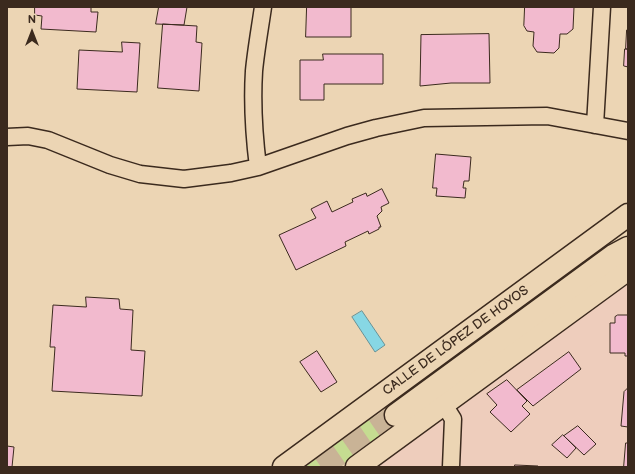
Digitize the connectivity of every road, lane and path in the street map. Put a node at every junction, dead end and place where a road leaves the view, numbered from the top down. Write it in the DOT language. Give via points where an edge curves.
graph roads {
  1 [pos="263,7"];
  2 [pos="602,7"];
  3 [pos="595,125"];
  4 [pos="628,131"];
  5 [pos="7,137"];
  6 [pos="258,167"];
  7 [pos="628,215"];
  8 [pos="628,248"];
  9 [pos="628,269"];
  10 [pos="439,407"];
  11 [pos="396,415"];
  12 [pos="284,467"];
  13 [pos="357,467"];
  14 [pos="451,467"];
  1 -- 6 [label="street" via="254,71 254,123"];
  2 -- 3 [label="street"];
  3 -- 4 [label="street"];
  3 -- 6 [label="street" via="547,116 424,118 347,136"];
  5 -- 6 [label="street" via="38,137 110,165 160,177 212,177"];
  7 -- 12 [label="street, CALLE DE LÓPEZ DE HOYOS"];
  8 -- 11 [label="street" via="613,256"];
  9 -- 10 [label="street"];
  10 -- 13 [label="street"];
  10 -- 14 [label="street" via="448,410 453,419"];
}
